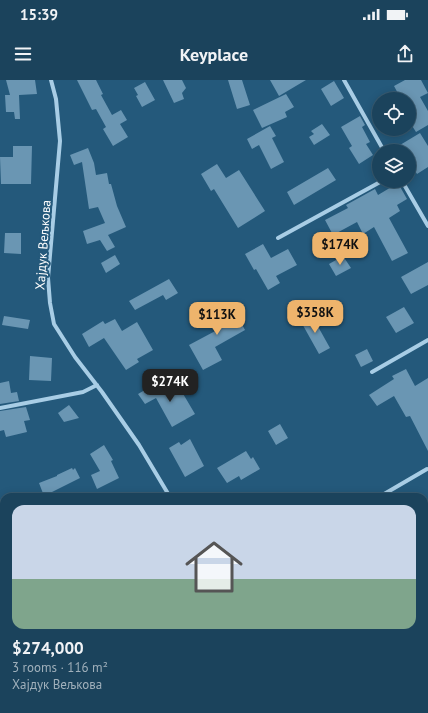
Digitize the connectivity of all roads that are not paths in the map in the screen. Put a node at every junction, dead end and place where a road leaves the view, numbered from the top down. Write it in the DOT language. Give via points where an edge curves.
graph roads {
  1 [pos="51,80"];
  2 [pos="344,80"];
  3 [pos="380,144"];
  4 [pos="372,186"];
  5 [pos="406,188"];
  6 [pos="428,226"];
  7 [pos="278,238"];
  8 [pos="428,340"];
  9 [pos="372,372"];
  10 [pos="97,385"];
  11 [pos="0,408"];
  12 [pos="427,469"];
  13 [pos="168,493"];
  14 [pos="386,493"];
  1 -- 10 [label="street, Хајдук Вељкова" via="56,99 60,141 48,278 50,303 54,324"];
  2 -- 3 [label="street"];
  4 -- 7 [label="street"];
  5 -- 6 [label="street"];
  8 -- 9 [label="street"];
  10 -- 11 [label="street" via="82,392"];
  10 -- 13 [label="street, Хајдук Вељкова" via="139,445"];
  12 -- 14 [label="street"];
}
